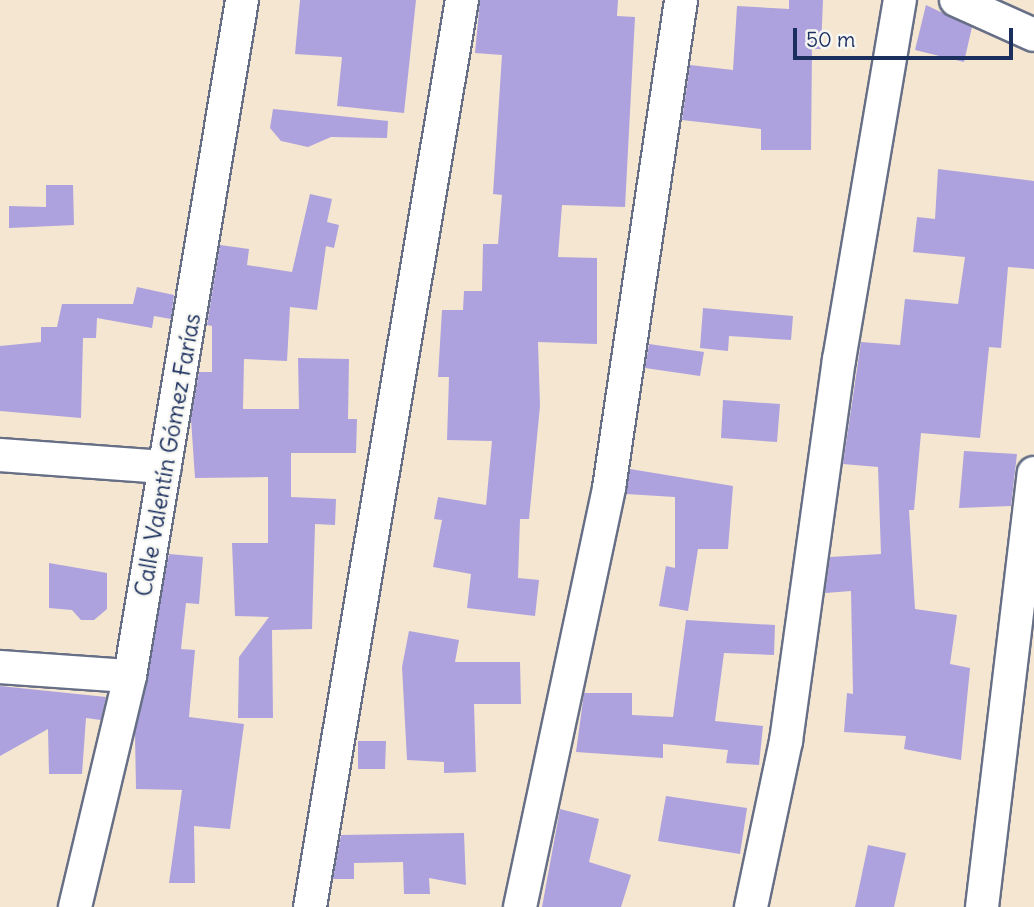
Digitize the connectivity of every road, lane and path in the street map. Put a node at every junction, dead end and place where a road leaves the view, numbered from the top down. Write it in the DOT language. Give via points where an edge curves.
graph roads {
  1 [pos="242,0"];
  2 [pos="462,0"];
  3 [pos="681,0"];
  4 [pos="900,0"];
  5 [pos="956,0"];
  6 [pos="1034,35"];
  7 [pos="0,454"];
  8 [pos="165,467"];
  9 [pos="1034,473"];
  10 [pos="0,667"];
  11 [pos="130,676"];
  12 [pos="75,907"];
  13 [pos="310,907"];
  14 [pos="520,907"];
  15 [pos="751,907"];
  16 [pos="982,907"];
  1 -- 8 [label="street, Calle Valentín Gómez Farías"];
  2 -- 13 [label="street"];
  3 -- 14 [label="street" via="609,488"];
  4 -- 15 [label="street" via="839,360 786,741"];
  5 -- 6 [label="street"];
  7 -- 8 [label="street"];
  8 -- 11 [label="street, Calle Valentín Gómez Farías"];
  9 -- 16 [label="street"];
  10 -- 11 [label="street"];
  11 -- 12 [label="street, Calle Valentín Gómez Farías"];
}
